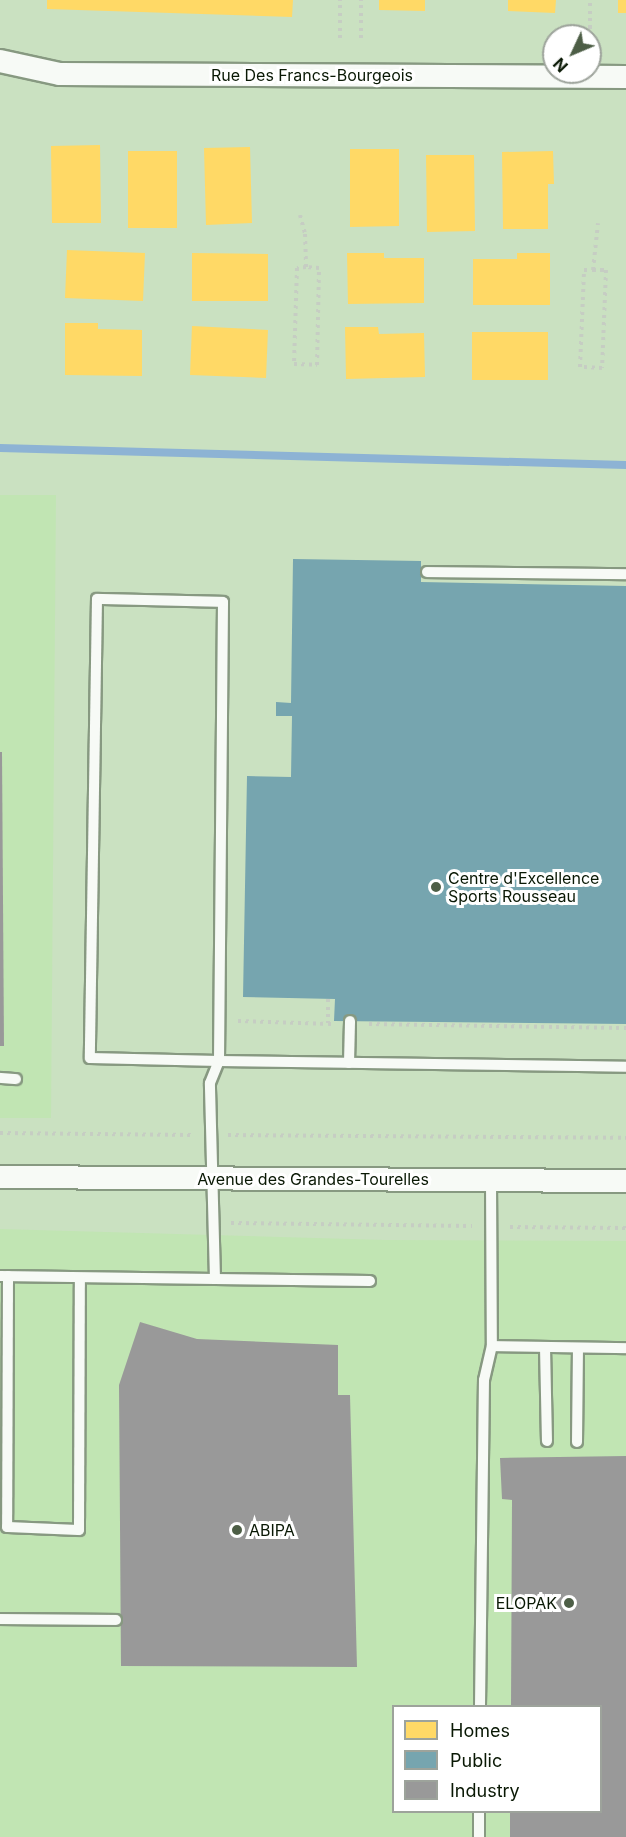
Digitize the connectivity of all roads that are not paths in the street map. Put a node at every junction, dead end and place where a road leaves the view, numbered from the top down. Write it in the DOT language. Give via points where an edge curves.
graph roads {
  1 [pos="0,61"];
  2 [pos="626,77"];
  3 [pos="427,572"];
  4 [pos="626,573"];
  5 [pos="350,1020"];
  6 [pos="219,1061"];
  7 [pos="349,1063"];
  8 [pos="626,1067"];
  9 [pos="0,1078"];
  10 [pos="16,1078"];
  11 [pos="0,1177"];
  12 [pos="210,1178"];
  13 [pos="491,1180"];
  14 [pos="626,1181"];
  15 [pos="4,1276"];
  16 [pos="80,1278"];
  17 [pos="215,1279"];
  18 [pos="369,1281"];
  19 [pos="492,1346"];
  20 [pos="545,1347"];
  21 [pos="578,1348"];
  22 [pos="626,1348"];
  23 [pos="547,1440"];
  24 [pos="577,1442"];
  25 [pos="0,1619"];
  26 [pos="116,1620"];
  27 [pos="480,1705"];
  28 [pos="479,1813"];
  29 [pos="479,1837"];
  1 -- 2 [label="street, Rue Des Francs-Bourgeois" via="60,74"];
  3 -- 4 [label="lane"];
  5 -- 7 [label="lane"];
  6 -- 6 [label="lane" via="223,602 97,599 90,1058"];
  6 -- 7 [label="lane"];
  6 -- 12 [label="lane" via="210,1083"];
  7 -- 8 [label="lane"];
  9 -- 10 [label="lane"];
  11 -- 12 [label="street, Avenue des Grandes-Tourelles"];
  12 -- 13 [label="street, Avenue des Grandes-Tourelles"];
  12 -- 17 [label="lane"];
  13 -- 14 [label="street, Avenue des Grandes-Tourelles"];
  13 -- 19 [label="lane"];
  15 -- 16 [label="lane"];
  15 -- 16 [label="lane" via="7,1527 79,1530"];
  16 -- 17 [label="lane"];
  17 -- 18 [label="lane"];
  19 -- 20 [label="lane"];
  19 -- 27 [label="lane" via="484,1380"];
  20 -- 21 [label="lane"];
  20 -- 23 [label="lane"];
  21 -- 22 [label="lane"];
  21 -- 24 [label="lane"];
  25 -- 26 [label="lane"];
  28 -- 29 [label="lane"];
}
